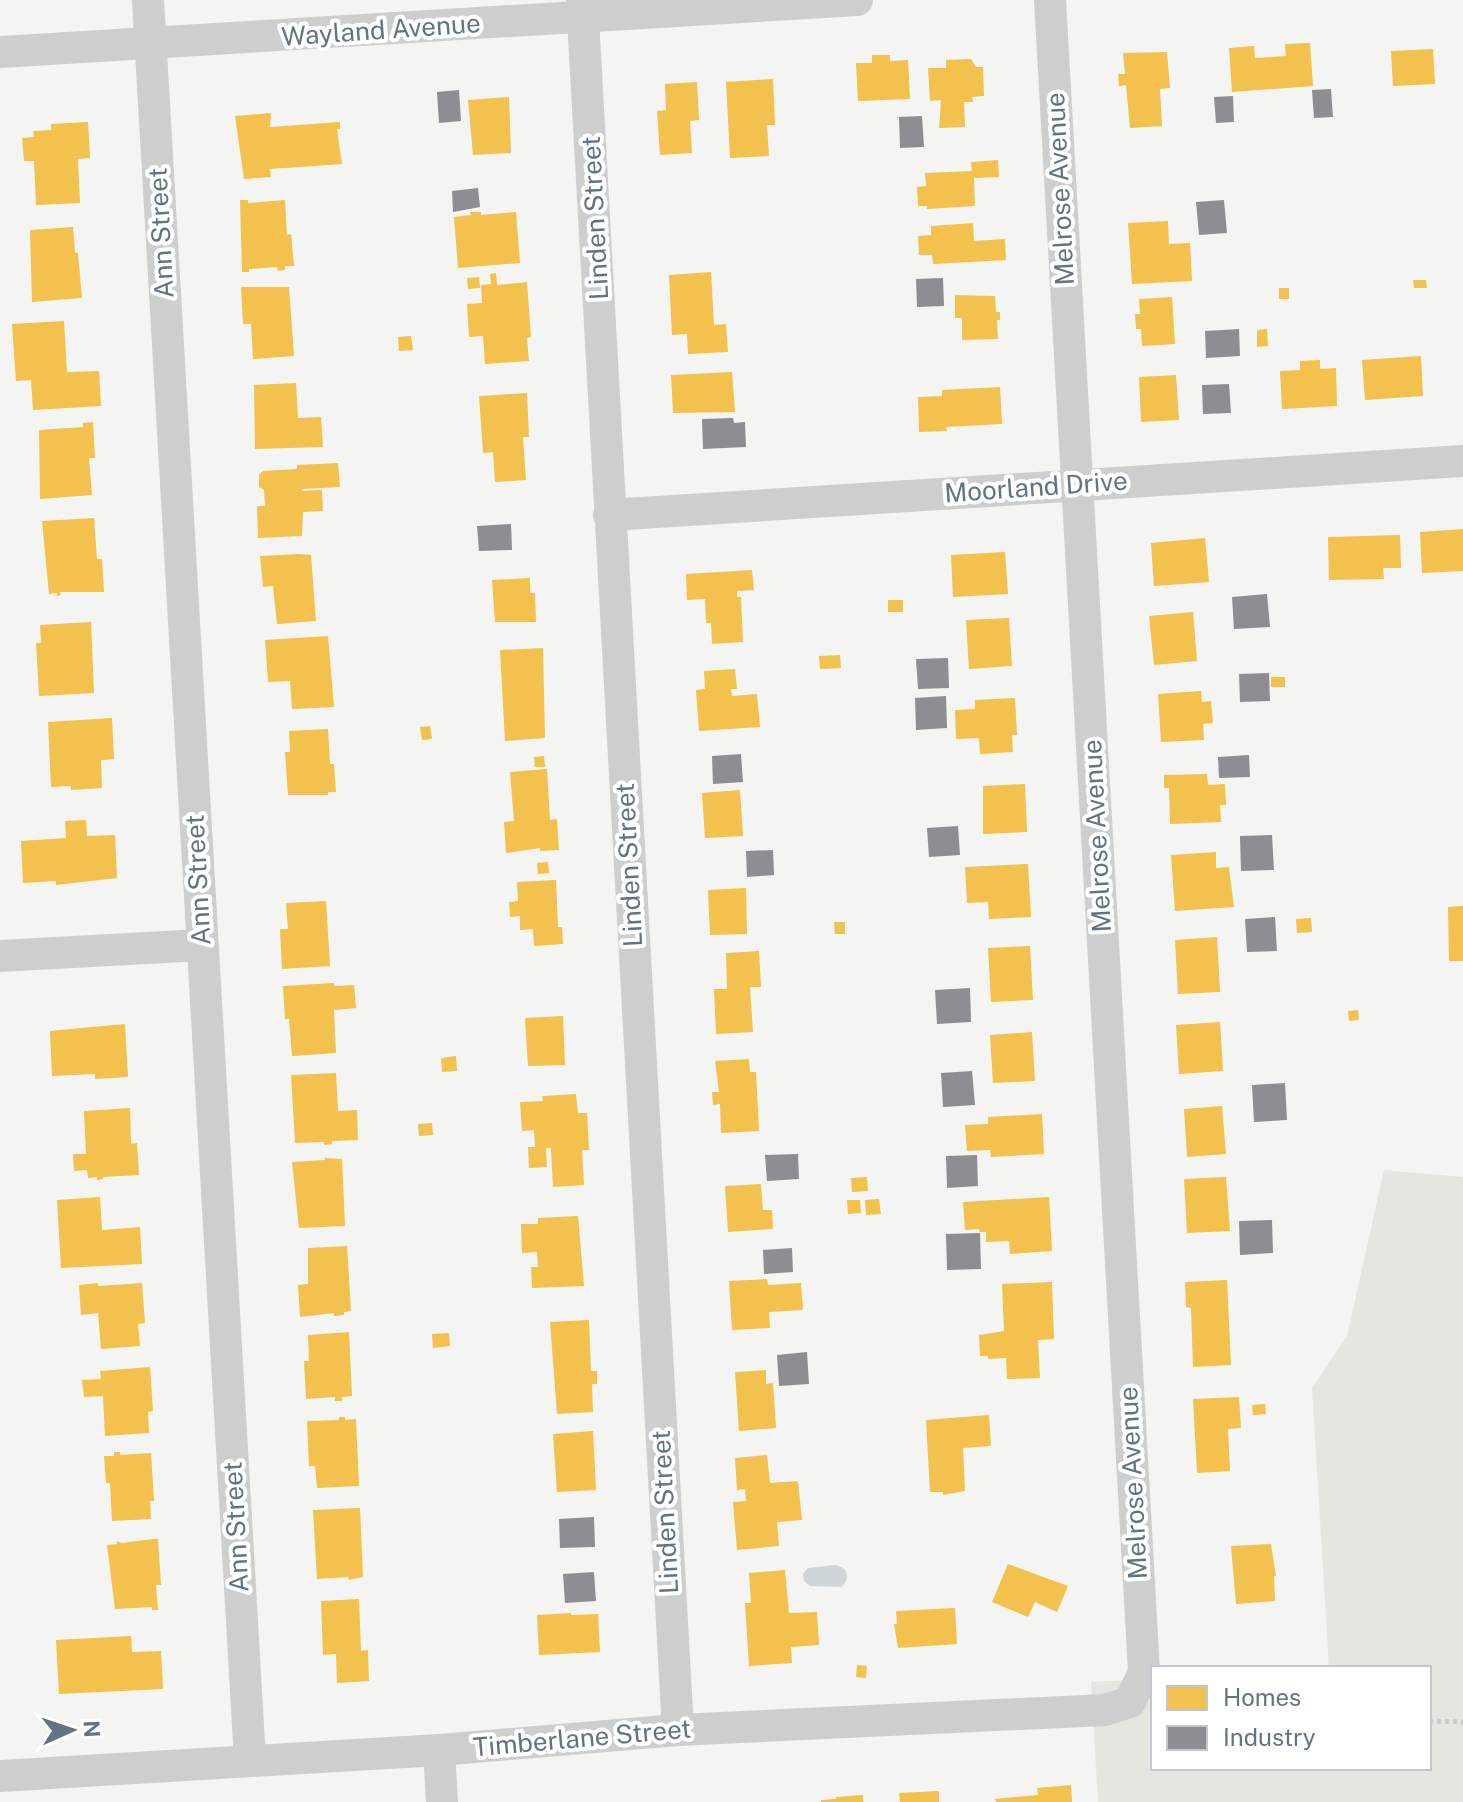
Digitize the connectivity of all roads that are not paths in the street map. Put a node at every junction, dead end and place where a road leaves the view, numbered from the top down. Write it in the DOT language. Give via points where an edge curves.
graph roads {
  1 [pos="148,0"];
  2 [pos="857,0"];
  3 [pos="1050,0"];
  4 [pos="582,9"];
  5 [pos="151,44"];
  6 [pos="0,52"];
  7 [pos="1463,461"];
  8 [pos="1077,484"];
  9 [pos="609,515"];
  10 [pos="202,945"];
  11 [pos="0,956"];
  12 [pos="1144,1672"];
  13 [pos="678,1730"];
  14 [pos="439,1750"];
  15 [pos="250,1760"];
  16 [pos="0,1776"];
  17 [pos="442,1802"];
  1 -- 5 [label="street, Ann Street"];
  2 -- 4 [label="street, Wayland Avenue"];
  3 -- 8 [label="street, Melrose Avenue"];
  4 -- 5 [label="street, Wayland Avenue"];
  4 -- 9 [label="street, Linden Street"];
  5 -- 6 [label="street, Wayland Avenue"];
  5 -- 10 [label="street, Ann Street"];
  7 -- 8 [label="street, Moorland Drive"];
  8 -- 9 [label="street, Moorland Drive"];
  8 -- 12 [label="street, Melrose Avenue"];
  9 -- 13 [label="street, Linden Street"];
  10 -- 11 [label="street"];
  10 -- 15 [label="street, Ann Street"];
  12 -- 13 [label="street, Timberlane Street" via="1130,1702 1105,1710"];
  13 -- 14 [label="street, Timberlane Street"];
  14 -- 15 [label="street, Timberlane Street"];
  14 -- 17 [label="street"];
  15 -- 16 [label="street, Timberlane Street"];
}
